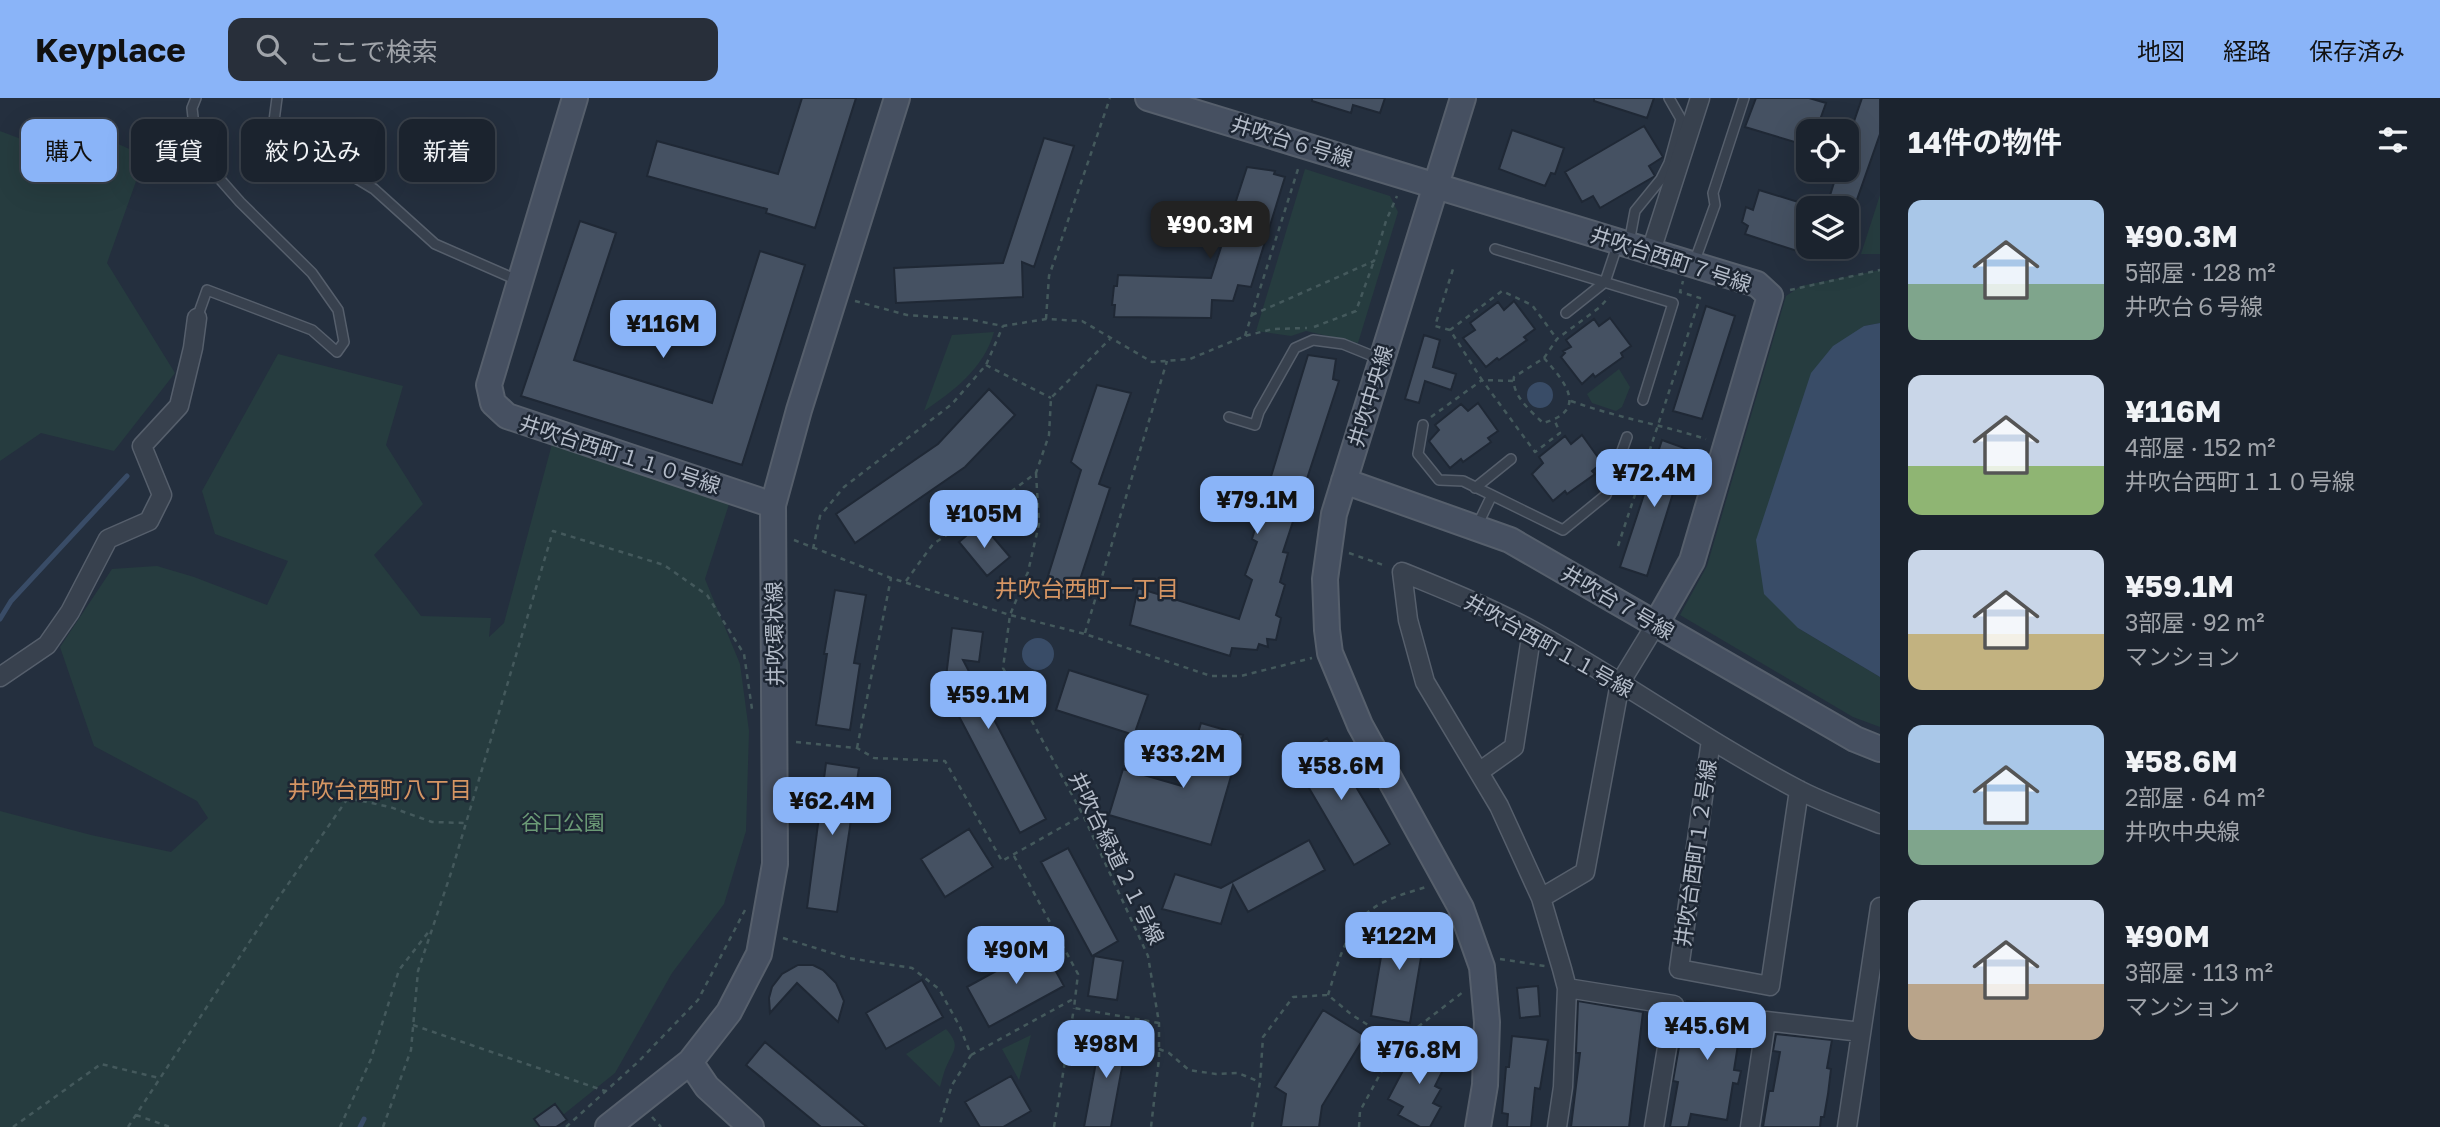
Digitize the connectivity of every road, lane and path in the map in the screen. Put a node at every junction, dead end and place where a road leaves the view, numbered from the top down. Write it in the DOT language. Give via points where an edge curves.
graph roads {
  1 [pos="196,98"];
  2 [pos="277,98"];
  3 [pos="575,98"];
  4 [pos="897,98"];
  5 [pos="1110,98"];
  6 [pos="1148,98"];
  7 [pos="1463,98"];
  8 [pos="1669,98"];
  9 [pos="1700,98"];
  10 [pos="1744,98"];
  11 [pos="1300,163"];
  12 [pos="1436,185"];
  13 [pos="1398,194"];
  14 [pos="1633,246"];
  15 [pos="1495,249"];
  16 [pos="1374,261"];
  17 [pos="1691,264"];
  18 [pos="1453,269"];
  19 [pos="1880,270"];
  20 [pos="519,280"];
  21 [pos="1605,282"];
  22 [pos="1619,287"];
  23 [pos="835,295"];
  24 [pos="1770,296"];
  25 [pos="1566,313"];
  26 [pos="1252,315"];
  27 [pos="197,318"];
  28 [pos="1046,318"];
  29 [pos="1003,326"];
  30 [pos="1450,330"];
  31 [pos="1245,336"];
  32 [pos="1110,339"];
  33 [pos="1557,339"];
  34 [pos="1544,358"];
  35 [pos="1381,360"];
  36 [pos="1167,361"];
  37 [pos="986,365"];
  38 [pos="1482,380"];
  39 [pos="1513,381"];
  40 [pos="1051,398"];
  41 [pos="1570,400"];
  42 [pos="1643,400"];
  43 [pos="1229,417"];
  44 [pos="1554,419"];
  45 [pos="1658,424"];
  46 [pos="1423,425"];
  47 [pos="1627,437"];
  48 [pos="1726,445"];
  49 [pos="1511,459"];
  50 [pos="1035,473"];
  51 [pos="1345,481"];
  52 [pos="1475,488"];
  53 [pos="1491,497"];
  54 [pos="774,505"];
  55 [pos="1476,528"];
  56 [pos="773,541"];
  57 [pos="1330,545"];
  58 [pos="1618,546"];
  59 [pos="813,548"];
  60 [pos="1402,572"];
  61 [pos="891,578"];
  62 [pos="906,581"];
  63 [pos="1010,615"];
  64 [pos="1656,624"];
  65 [pos="1532,631"];
  66 [pos="1085,634"];
  67 [pos="1330,653"];
  68 [pos="0,677"];
  69 [pos="1620,683"];
  70 [pos="753,713"];
  71 [pos="775,740"];
  72 [pos="1711,740"];
  73 [pos="857,748"];
  74 [pos="1880,749"];
  75 [pos="1479,772"];
  76 [pos="1799,790"];
  77 [pos="1083,815"];
  78 [pos="466,823"];
  79 [pos="1880,824"];
  80 [pos="1014,855"];
  81 [pos="1433,884"];
  82 [pos="1541,898"];
  83 [pos="1880,907"];
  84 [pos="746,908"];
  85 [pos="432,928"];
  86 [pos="763,932"];
  87 [pos="1477,955"];
  88 [pos="1562,969"];
  89 [pos="1469,988"];
  90 [pos="1567,988"];
  91 [pos="1328,995"];
  92 [pos="1075,997"];
  93 [pos="1074,1008"];
  94 [pos="1159,1023"];
  95 [pos="413,1025"];
  96 [pos="1861,1032"];
  97 [pos="1397,1043"];
  98 [pos="1159,1049"];
  99 [pos="971,1055"];
  100 [pos="690,1062"];
  101 [pos="161,1078"];
  102 [pos="1260,1082"];
  103 [pos="606,1091"];
  104 [pos="136,1115"];
  105 [pos="13,1127"];
  106 [pos="128,1127"];
  107 [pos="170,1127"];
  108 [pos="340,1127"];
  109 [pos="383,1127"];
  110 [pos="566,1127"];
  111 [pos="608,1127"];
  112 [pos="751,1127"];
  113 [pos="939,1127"];
  114 [pos="1054,1127"];
  115 [pos="1150,1127"];
  116 [pos="1252,1127"];
  117 [pos="1359,1127"];
  118 [pos="1478,1127"];
  119 [pos="1557,1127"];
  120 [pos="1654,1127"];
  121 [pos="1750,1127"];
  122 [pos="1847,1127"];
  1 -- 27 [label="lane" via="192,108 197,153 312,273 338,310 344,342 337,352 312,330 207,289"];
  2 -- 20 [label="lane" via="274,121 288,137 374,189 435,244"];
  3 -- 20 [label="street, 井吹台西町１１０号線"];
  4 -- 23 [label="street, 井吹環状線"];
  5 -- 28 [label="path" via="1049,276"];
  6 -- 12 [label="street, 井吹台６号線"];
  7 -- 12 [label="street, 井吹中央線"];
  8 -- 14 [label="lane" via="1681,119 1661,179 1634,211"];
  9 -- 14 [label="street"];
  10 -- 17 [label="lane" via="1713,193 1715,205"];
  11 -- 26 [label="path"];
  12 -- 14 [label="street, 井吹台西町７号線"];
  12 -- 35 [label="street, 井吹中央線"];
  13 -- 16 [label="path"];
  14 -- 17 [label="street, 井吹台西町７号線"];
  14 -- 21 [label="lane"];
  15 -- 21 [label="lane"];
  16 -- 26 [label="path"];
  16 -- 31 [label="path" via="1356,311 1312,328 1273,329"];
  17 -- 24 [label="street, 井吹台西町７号線" via="1757,284"];
  17 -- 45 [label="path" via="1680,292 1700,298"];
  18 -- 30 [label="path" via="1434,326"];
  19 -- 24 [label="path"];
  20 -- 54 [label="street, 井吹台西町１１０号線" via="489,386 493,403 507,416"];
  21 -- 22 [label="lane"];
  21 -- 25 [label="lane"];
  22 -- 33 [label="path"];
  22 -- 42 [label="lane" via="1673,303"];
  23 -- 29 [label="path" via="908,315"];
  23 -- 54 [label="street, 井吹環状線"];
  24 -- 48 [label="street, 井吹台西町７号線"];
  26 -- 31 [label="path"];
  27 -- 68 [label="street" via="179,405 142,446 162,495 149,520 108,539 71,612 47,645"];
  28 -- 29 [label="path"];
  28 -- 32 [label="path" via="1082,321"];
  29 -- 37 [label="path"];
  30 -- 33 [label="path" via="1502,290 1531,305"];
  30 -- 38 [label="path"];
  31 -- 36 [label="path" via="1189,359"];
  32 -- 36 [label="path" via="1152,362"];
  32 -- 40 [label="path"];
  33 -- 34 [label="path"];
  34 -- 39 [label="path"];
  34 -- 41 [label="path" via="1568,388"];
  35 -- 43 [label="lane" via="1343,344 1312,340 1295,348 1255,425"];
  35 -- 51 [label="street, 井吹中央線"];
  36 -- 66 [label="path"];
  37 -- 40 [label="path"];
  37 -- 59 [label="path" via="952,404 844,488 820,516"];
  38 -- 39 [label="path"];
  38 -- 44 [label="path" via="1535,452 1560,433"];
  38 -- 46 [label="path"];
  39 -- 44 [label="path" via="1534,414 1544,423"];
  40 -- 50 [label="path" via="1049,435"];
  41 -- 44 [label="path"];
  41 -- 45 [label="path"];
  45 -- 48 [label="path"];
  45 -- 58 [label="path"];
  46 -- 52 [label="lane" via="1418,454 1439,480 1464,481"];
  47 -- 53 [label="lane" via="1606,495 1563,530"];
  48 -- 64 [label="street, 井吹台西町７号線" via="1692,561"];
  49 -- 52 [label="lane"];
  50 -- 62 [label="path" via="933,544"];
  50 -- 63 [label="path, 井吹台緑道２１号線" via="1039,524 1028,572"];
  51 -- 55 [label="street, 井吹台７号線"];
  51 -- 57 [label="street, 井吹中央線"];
  52 -- 53 [label="lane"];
  53 -- 55 [label="lane"];
  54 -- 56 [label="street, 井吹環状線"];
  55 -- 64 [label="street, 井吹台７号線" via="1510,540"];
  56 -- 59 [label="path" via="792,539"];
  56 -- 71 [label="street, 井吹環状線"];
  57 -- 60 [label="path"];
  57 -- 67 [label="street, 井吹中央線" via="1325,579"];
  59 -- 61 [label="path"];
  60 -- 65 [label="street, 井吹台西町１１号線"];
  60 -- 75 [label="street" via="1408,620 1425,682"];
  61 -- 62 [label="path"];
  61 -- 73 [label="path"];
  62 -- 63 [label="path"];
  63 -- 66 [label="path"];
  63 -- 77 [label="path, 井吹台緑道２１号線" via="1003,668"];
  64 -- 69 [label="street"];
  64 -- 74 [label="street, 井吹台７号線"];
  65 -- 69 [label="street, 井吹台西町１１号線"];
  65 -- 75 [label="street" via="1514,747"];
  66 -- 67 [label="path" via="1211,676 1241,676"];
  67 -- 87 [label="street, 井吹中央線" via="1360,725 1461,908"];
  69 -- 72 [label="street, 井吹台西町１１号線"];
  69 -- 82 [label="street" via="1585,872"];
  70 -- 78 [label="path" via="744,654 707,595 664,565 553,531"];
  71 -- 73 [label="path"];
  71 -- 86 [label="street, 井吹環状線" via="775,864"];
  72 -- 76 [label="street, 井吹台西町１１号線"];
  72 -- 76 [label="street, 井吹台西町１２号線" via="1679,969 1770,986"];
  73 -- 80 [label="path" via="874,758 945,761 1002,861"];
  75 -- 82 [label="street"];
  76 -- 79 [label="street, 井吹台西町１１号線"];
  77 -- 80 [label="path"];
  77 -- 94 [label="path, 井吹台緑道２１号線" via="1148,956"];
  78 -- 85 [label="path"];
  78 -- 101 [label="path" via="432,822 348,799"];
  80 -- 92 [label="path" via="1078,974"];
  81 -- 91 [label="path" via="1367,913 1343,944"];
  82 -- 88 [label="street"];
  83 -- 96 [label="street"];
  84 -- 103 [label="path" via="698,1000"];
  85 -- 95 [label="path" via="418,971"];
  85 -- 108 [label="path" via="399,971 371,1059"];
  86 -- 99 [label="path" via="848,958 912,968 939,989"];
  86 -- 100 [label="street, 井吹環状線" via="759,954 729,1012"];
  87 -- 88 [label="path"];
  87 -- 118 [label="street, 井吹中央線" via="1487,1022"];
  88 -- 90 [label="street"];
  89 -- 97 [label="path"];
  90 -- 119 [label="street"];
  90 -- 120 [label="street" via="1674,1005"];
  91 -- 97 [label="path"];
  91 -- 102 [label="path" via="1293,997 1277,1016 1264,1037"];
  92 -- 93 [label="path"];
  92 -- 99 [label="path"];
  93 -- 94 [label="path"];
  93 -- 114 [label="path"];
  94 -- 98 [label="path, 井吹台緑道２１号線"];
  95 -- 103 [label="path"];
  95 -- 109 [label="path" via="411,1050"];
  96 -- 121 [label="street" via="1766,1021"];
  96 -- 122 [label="street"];
  97 -- 117 [label="path" via="1360,1111"];
  98 -- 102 [label="path" via="1189,1070 1238,1073"];
  98 -- 115 [label="path, 井吹台緑道２１号線"];
  99 -- 113 [label="path" via="952,1085"];
  100 -- 111 [label="street, 井吹環状線"];
  100 -- 112 [label="street" via="707,1087"];
  101 -- 104 [label="path"];
  101 -- 105 [label="path" via="100,1063"];
  102 -- 116 [label="path"];
  103 -- 110 [label="path"];
  104 -- 106 [label="path"];
  104 -- 107 [label="path"];
}
